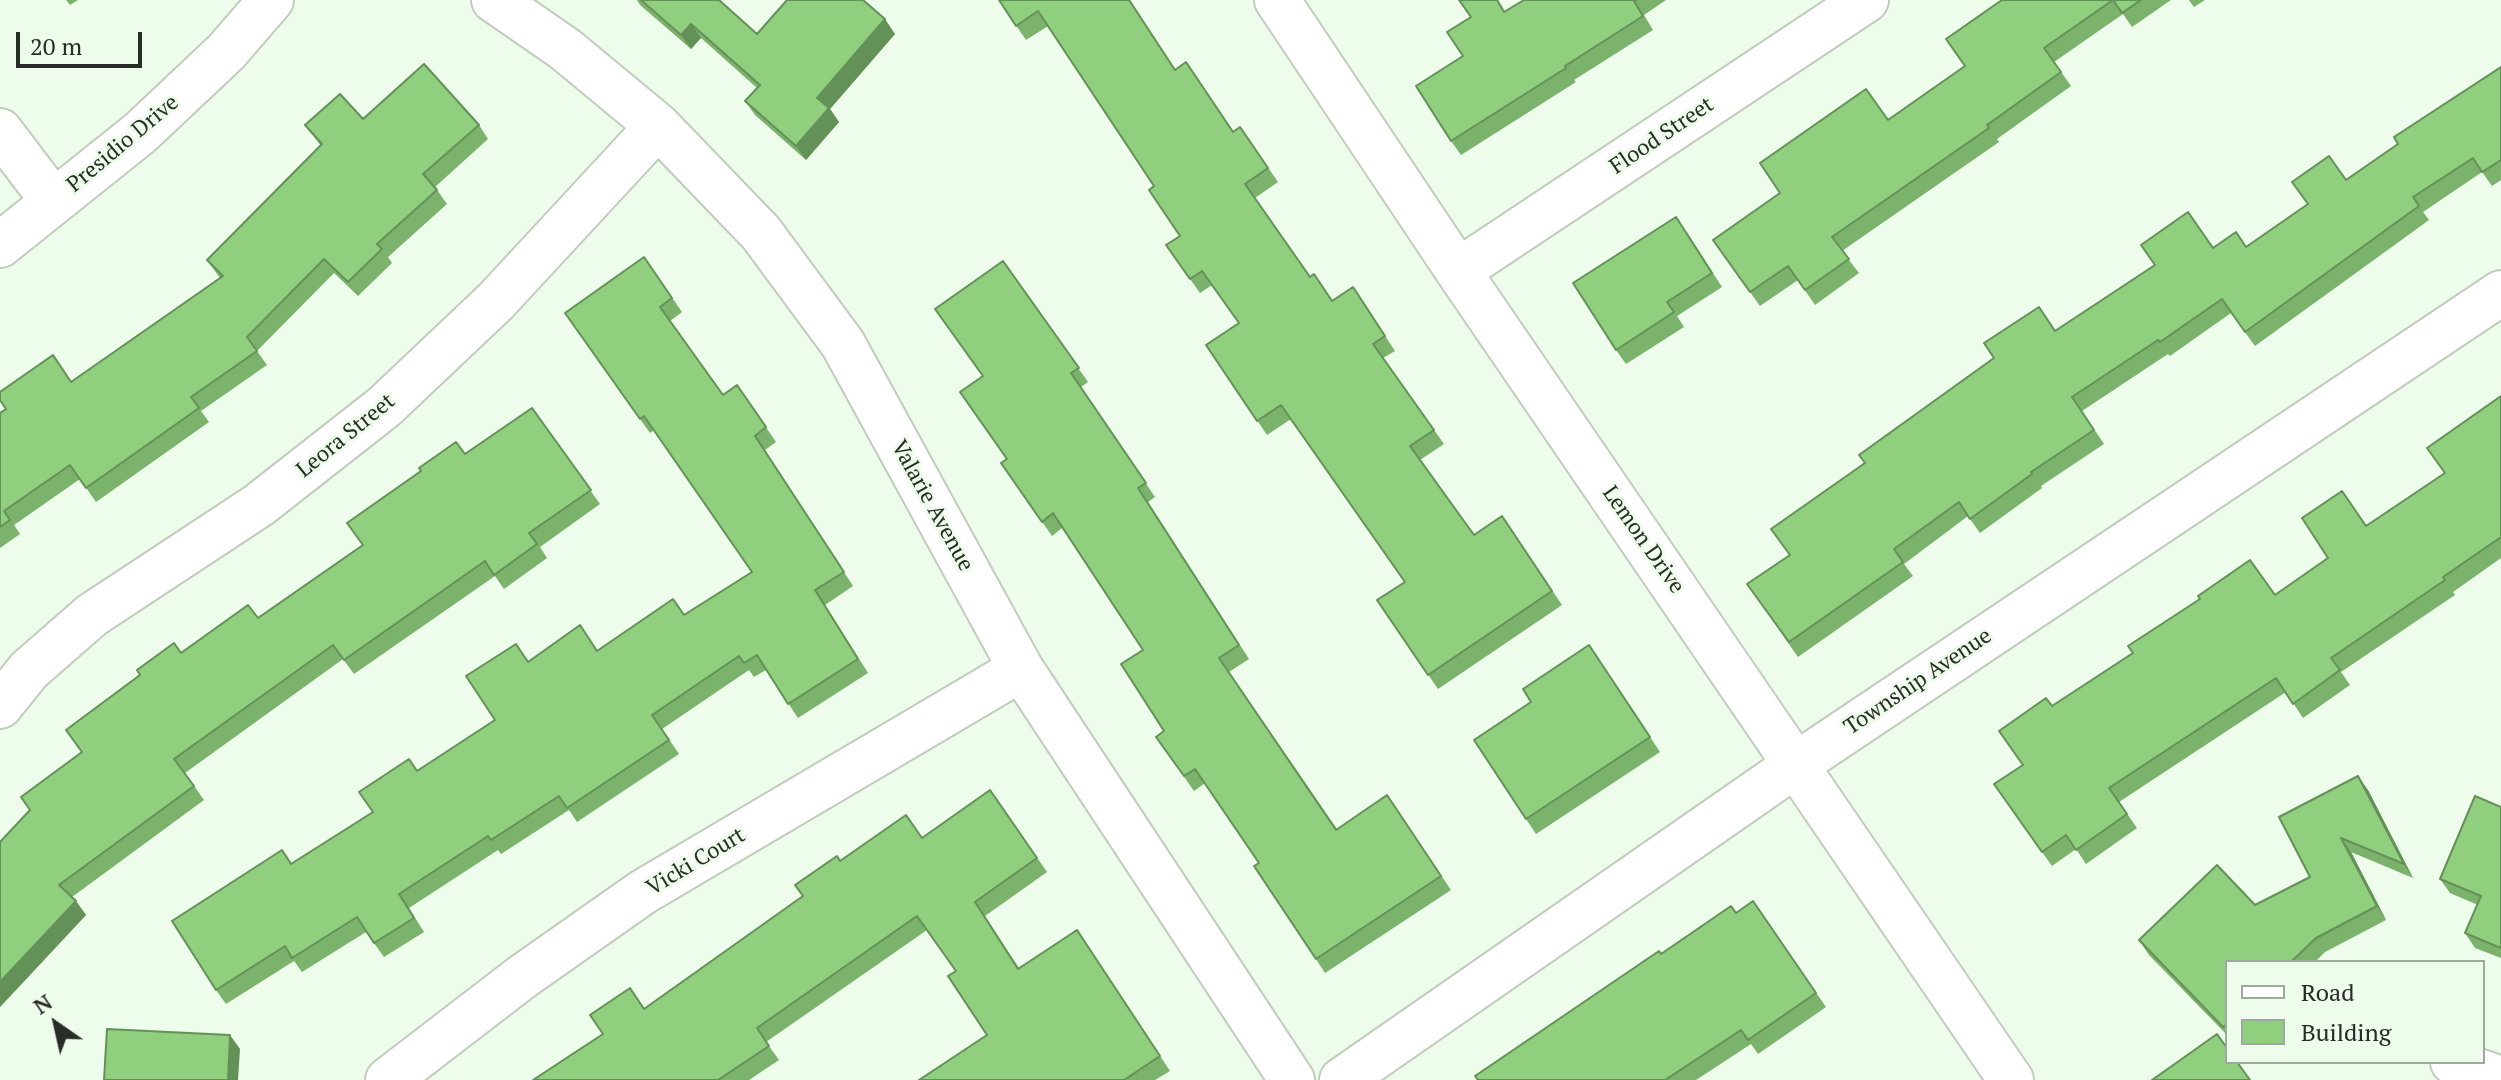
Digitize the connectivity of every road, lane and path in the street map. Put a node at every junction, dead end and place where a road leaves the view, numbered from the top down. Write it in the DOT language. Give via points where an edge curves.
graph roads {
  1 [pos="271,0"];
  2 [pos="494,0"];
  3 [pos="1277,0"];
  4 [pos="1866,0"];
  5 [pos="658,126"];
  6 [pos="0,131"];
  7 [pos="54,202"];
  8 [pos="0,245"];
  9 [pos="1458,271"];
  10 [pos="2501,293"];
  11 [pos="1021,669"];
  12 [pos="0,706"];
  13 [pos="1797,764"];
  14 [pos="2459,1064"];
  15 [pos="2501,1079"];
  16 [pos="388,1080"];
  17 [pos="1292,1080"];
  18 [pos="1342,1080"];
  19 [pos="2011,1080"];
  1 -- 7 [label="street, Presidio Drive" via="226,52 140,133"];
  2 -- 5 [label="street, Valarie Avenue" via="565,49"];
  3 -- 9 [label="street, Lemon Drive"];
  4 -- 9 [label="street, Flood Street"];
  5 -- 11 [label="street, Valarie Avenue" via="761,233 843,344"];
  5 -- 12 [label="street, Leora Street" via="496,301 384,407 259,505 92,615 29,670"];
  6 -- 7 [label="street"];
  7 -- 8 [label="street, Presidio Drive"];
  9 -- 13 [label="street, Lemon Drive"];
  10 -- 13 [label="street, Township Avenue"];
  11 -- 16 [label="street, Vicki Court" via="643,892"];
  11 -- 17 [label="street, Valarie Avenue"];
  13 -- 18 [label="street, Township Avenue"];
  13 -- 19 [label="street, Lemon Drive"];
  14 -- 15 [label="street"];
}
